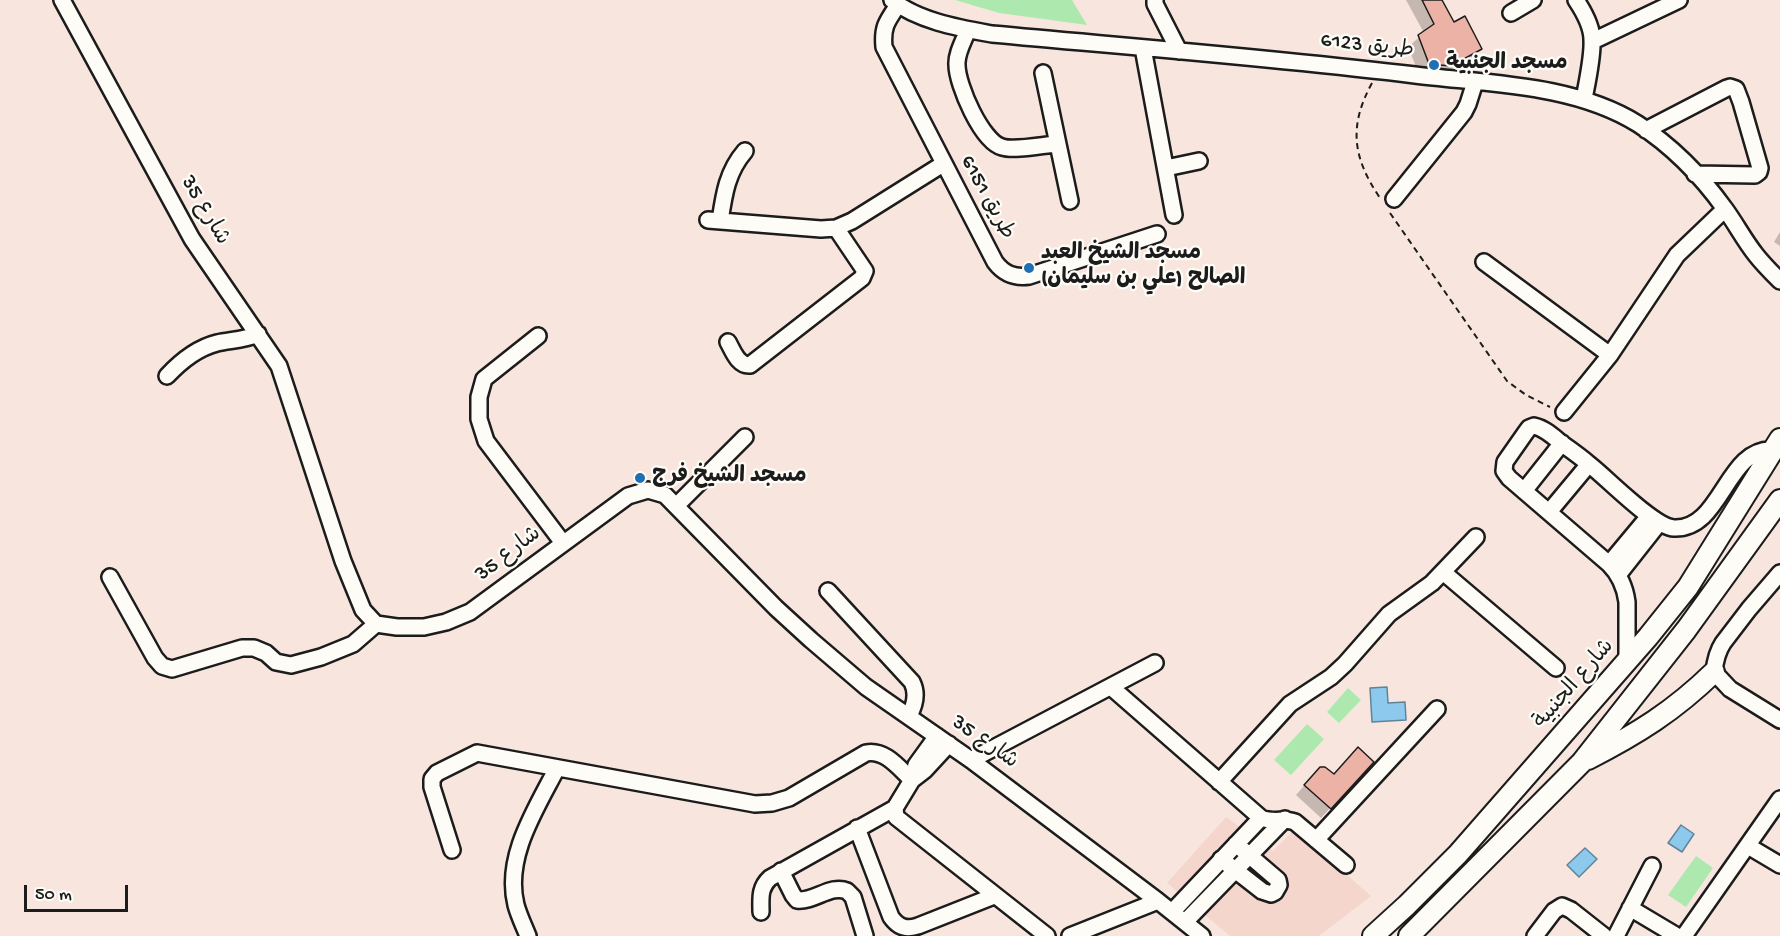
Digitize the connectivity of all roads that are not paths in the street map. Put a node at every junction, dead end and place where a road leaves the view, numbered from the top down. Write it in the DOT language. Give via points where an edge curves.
graph roads {
  1 [pos="62,0"];
  2 [pos="1155,0"];
  3 [pos="1533,0"];
  4 [pos="1576,0"];
  5 [pos="1679,0"];
  6 [pos="895,2"];
  7 [pos="1511,13"];
  8 [pos="968,30"];
  9 [pos="1593,41"];
  10 [pos="1143,48"];
  11 [pos="1179,51"];
  12 [pos="1043,73"];
  13 [pos="1475,82"];
  14 [pos="1584,99"];
  15 [pos="1646,130"];
  16 [pos="1057,144"];
  17 [pos="745,150"];
  18 [pos="1199,161"];
  19 [pos="943,164"];
  20 [pos="1166,168"];
  21 [pos="1695,174"];
  22 [pos="1070,201"];
  23 [pos="1388,202"];
  24 [pos="1725,209"];
  25 [pos="1174,214"];
  26 [pos="836,228"];
  27 [pos="1157,234"];
  28 [pos="1755,254"];
  29 [pos="1484,262"];
  30 [pos="1780,281"];
  31 [pos="1780,292"];
  32 [pos="258,334"];
  33 [pos="538,336"];
  34 [pos="728,342"];
  35 [pos="1610,355"];
  36 [pos="167,376"];
  37 [pos="1564,412"];
  38 [pos="745,437"];
  39 [pos="1562,443"];
  40 [pos="1777,444"];
  41 [pos="1589,464"];
  42 [pos="1524,491"];
  43 [pos="1780,500"];
  44 [pos="676,506"];
  45 [pos="1549,512"];
  46 [pos="1654,519"];
  47 [pos="1476,537"];
  48 [pos="563,543"];
  49 [pos="1614,570"];
  50 [pos="1443,572"];
  51 [pos="1780,573"];
  52 [pos="110,577"];
  53 [pos="828,591"];
  54 [pos="376,624"];
  55 [pos="1155,663"];
  56 [pos="1627,663"];
  57 [pos="1556,668"];
  58 [pos="1714,672"];
  59 [pos="1111,687"];
  60 [pos="1437,709"];
  61 [pos="909,716"];
  62 [pos="1780,720"];
  63 [pos="943,740"];
  64 [pos="971,760"];
  65 [pos="1582,762"];
  66 [pos="556,768"];
  67 [pos="912,780"];
  68 [pos="1219,782"];
  69 [pos="1780,799"];
  70 [pos="895,808"];
  71 [pos="1261,818"];
  72 [pos="1285,819"];
  73 [pos="856,828"];
  74 [pos="1316,840"];
  75 [pos="1236,844"];
  76 [pos="1748,846"];
  77 [pos="452,850"];
  78 [pos="1250,855"];
  79 [pos="1221,859"];
  80 [pos="1346,865"];
  81 [pos="1780,865"];
  82 [pos="1652,866"];
  83 [pos="1235,870"];
  84 [pos="781,871"];
  85 [pos="994,896"];
  86 [pos="1158,901"];
  87 [pos="1630,908"];
  88 [pos="761,912"];
  89 [pos="1172,912"];
  90 [pos="1185,922"];
  91 [pos="1414,932"];
  92 [pos="528,936"];
  93 [pos="865,936"];
  94 [pos="1047,936"];
  95 [pos="1070,936"];
  96 [pos="1202,936"];
  97 [pos="1373,936"];
  98 [pos="1535,936"];
  99 [pos="1604,936"];
  100 [pos="1616,936"];
  101 [pos="1677,936"];
  102 [pos="1684,936"];
  1 -- 32 [label="street, شارع 35" via="192,239"];
  2 -- 11 [label="street"];
  3 -- 7 [label="street"];
  4 -- 9 [label="street"];
  5 -- 9 [label="street"];
  6 -- 8 [label="street, طريق 6123" via="928,18"];
  6 -- 19 [label="street, طريق 6151" via="882,34 884,47"];
  8 -- 10 [label="street, طريق 6123"];
  8 -- 16 [label="street" via="957,64 959,77 985,136 1004,148"];
  9 -- 14 [label="street"];
  10 -- 11 [label="street, طريق 6123"];
  10 -- 20 [label="street"];
  11 -- 13 [label="street, طريق 6123"];
  12 -- 16 [label="street"];
  13 -- 14 [label="street, طريق 6123"];
  13 -- 23 [label="street" via="1464,112"];
  14 -- 15 [label="street, طريق 6123" via="1617,112"];
  15 -- 21 [label="street, طريق 6123"];
  15 -- 21 [label="street" via="1726,88 1736,89 1759,172"];
  16 -- 22 [label="street"];
  17 -- 26 [label="street" via="734,164 714,221"];
  18 -- 20 [label="street"];
  19 -- 26 [label="street"];
  19 -- 27 [label="street, طريق 6151" via="995,262 1009,275 1029,276"];
  20 -- 25 [label="street"];
  21 -- 24 [label="street, طريق 6123"];
  24 -- 28 [label="street, طريق 6123"];
  24 -- 35 [label="street" via="1677,255"];
  26 -- 34 [label="street" via="865,271 862,278 750,365 740,362"];
  28 -- 30 [label="street, طريق 6123"];
  28 -- 31 [label="street, طريق 6123"];
  29 -- 35 [label="street"];
  32 -- 36 [label="street" via="215,343 187,357"];
  32 -- 54 [label="street, شارع 35" via="279,366 343,561 363,610"];
  33 -- 48 [label="street" via="483,379 479,419 486,441"];
  35 -- 37 [label="street"];
  38 -- 44 [label="street"];
  39 -- 41 [label="street"];
  39 -- 42 [label="street"];
  39 -- 42 [label="street" via="1539,427 1529,428 1504,466 1506,475"];
  40 -- 46 [label="street" via="1743,461 1703,518 1682,528 1670,528"];
  40 -- 56 [label="main road, شارع الجنبية" via="1688,587"];
  41 -- 45 [label="street"];
  41 -- 46 [label="street"];
  42 -- 45 [label="street"];
  43 -- 65 [label="main road" via="1686,630"];
  44 -- 48 [label="street, شارع 35" via="665,495 648,490 628,496"];
  44 -- 61 [label="street, شارع 35" via="811,640 866,687"];
  45 -- 49 [label="street"];
  46 -- 49 [label="street"];
  47 -- 50 [label="street"];
  48 -- 54 [label="street, شارع 35" via="470,612 424,627"];
  49 -- 56 [label="street" via="1626,593"];
  50 -- 57 [label="street"];
  50 -- 68 [label="street" via="1389,614 1331,677 1290,704"];
  51 -- 58 [label="street" via="1719,648"];
  52 -- 54 [label="street" via="155,658 172,669 242,648 254,648 276,662 291,665 353,644"];
  53 -- 61 [label="street" via="912,682 915,704"];
  55 -- 59 [label="street"];
  56 -- 97 [label="main road, شارع الجنبية" via="1458,854"];
  58 -- 62 [label="street" via="1730,689"];
  58 -- 65 [label="main road" via="1651,724"];
  59 -- 64 [label="street"];
  59 -- 68 [label="street"];
  60 -- 74 [label="street"];
  61 -- 63 [label="street, شارع 35"];
  63 -- 64 [label="street, شارع 35"];
  63 -- 67 [label="street" via="926,770"];
  64 -- 86 [label="street, شارع 35"];
  65 -- 91 [label="main road"];
  66 -- 67 [label="street" via="764,804 789,798 866,753 881,753"];
  66 -- 77 [label="street" via="477,753 434,775 431,783"];
  66 -- 92 [label="street" via="524,836 515,870 516,905"];
  67 -- 70 [label="street"];
  68 -- 71 [label="street"];
  69 -- 76 [label="street"];
  70 -- 73 [label="street"];
  70 -- 85 [label="street" via="899,820"];
  71 -- 72 [label="street"];
  71 -- 75 [label="street"];
  72 -- 74 [label="street" via="1295,822"];
  72 -- 78 [label="street"];
  73 -- 84 [label="street"];
  73 -- 85 [label="street" via="891,917 902,927 918,926"];
  74 -- 80 [label="street"];
  75 -- 78 [label="street"];
  75 -- 79 [label="street"];
  76 -- 81 [label="street"];
  76 -- 102 [label="street"];
  78 -- 83 [label="street"];
  78 -- 83 [label="street" via="1278,880 1275,892 1266,894"];
  79 -- 83 [label="street"];
  79 -- 89 [label="street"];
  82 -- 87 [label="street"];
  83 -- 90 [label="street"];
  84 -- 88 [label="street" via="762,887"];
  84 -- 93 [label="street" via="797,900 837,889 847,891 853,897"];
  85 -- 94 [label="street"];
  86 -- 89 [label="street, شارع 35"];
  86 -- 95 [label="street"];
  87 -- 100 [label="street"];
  87 -- 101 [label="street"];
  89 -- 90 [label="street, شارع 35"];
  90 -- 96 [label="street, شارع 35"];
  98 -- 99 [label="street" via="1562,906"];
}
